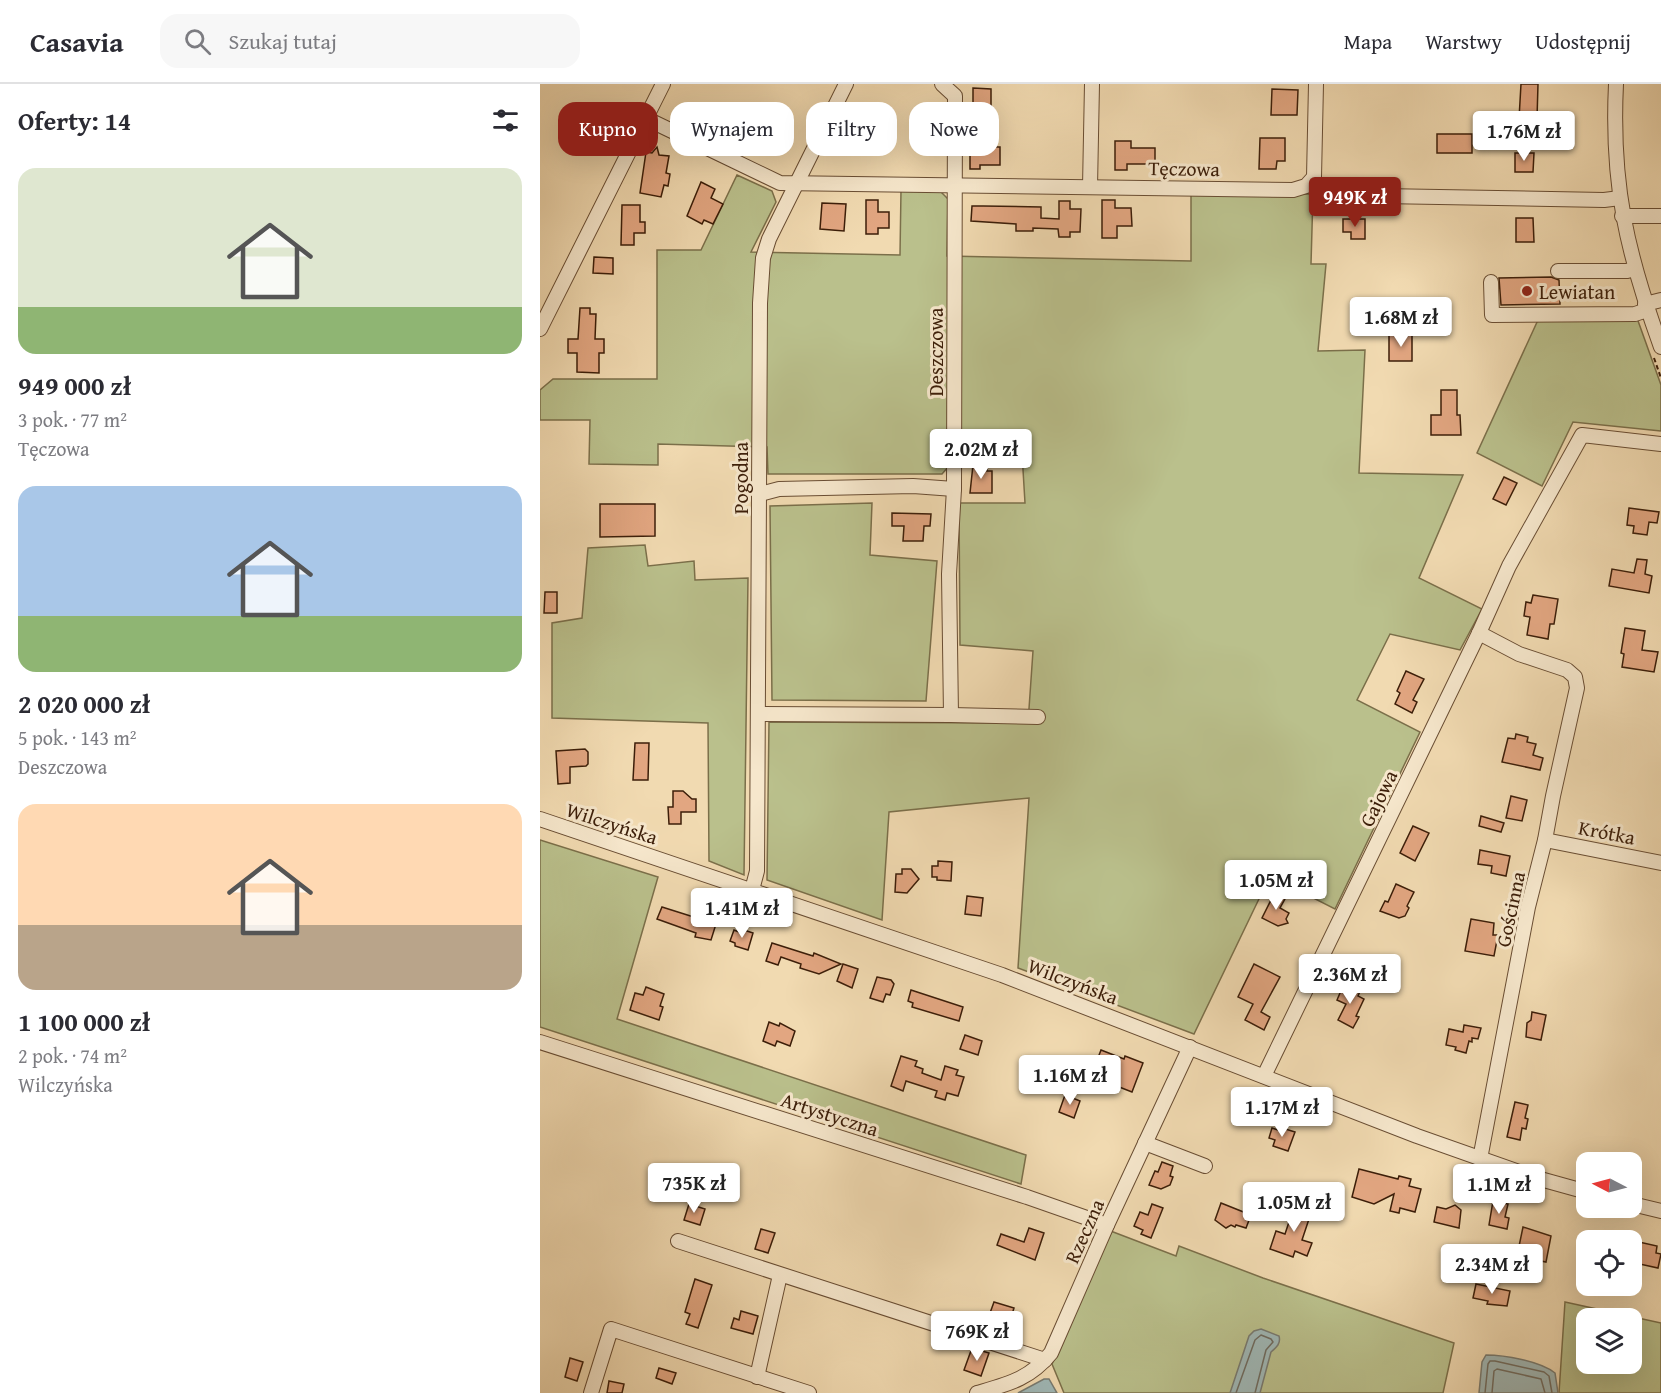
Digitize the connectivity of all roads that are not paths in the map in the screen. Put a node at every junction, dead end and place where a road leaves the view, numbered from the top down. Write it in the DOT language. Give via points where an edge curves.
graph roads {
  1 [pos="663,84"];
  2 [pos="846,84"];
  3 [pos="942,84"];
  4 [pos="1092,84"];
  5 [pos="1316,84"];
  6 [pos="1616,84"];
  7 [pos="655,102"];
  8 [pos="658,124"];
  9 [pos="628,156"];
  10 [pos="796,183"];
  11 [pos="954,186"];
  12 [pos="1090,187"];
  13 [pos="1381,196"];
  14 [pos="1620,198"];
  15 [pos="1622,216"];
  16 [pos="1661,216"];
  17 [pos="1634,269"];
  18 [pos="1558,271"];
  19 [pos="1491,282"];
  20 [pos="1661,300"];
  21 [pos="1646,307"];
  22 [pos="540,329"];
  23 [pos="1661,347"];
  24 [pos="1661,444"];
  25 [pos="954,489"];
  26 [pos="759,494"];
  27 [pos="1479,633"];
  28 [pos="759,714"];
  29 [pos="951,716"];
  30 [pos="1038,717"];
  31 [pos="540,819"];
  32 [pos="1545,840"];
  33 [pos="1661,863"];
  34 [pos="752,890"];
  35 [pos="540,1042"];
  36 [pos="1190,1047"];
  37 [pos="1264,1076"];
  38 [pos="1145,1143"];
  39 [pos="1480,1159"];
  40 [pos="1205,1166"];
  41 [pos="1576,1189"];
  42 [pos="1642,1206"];
  43 [pos="1661,1211"];
  44 [pos="1107,1226"];
  45 [pos="678,1241"];
  46 [pos="780,1275"];
  47 [pos="1045,1360"];
  48 [pos="757,1377"];
  49 [pos="786,1390"];
  50 [pos="591,1393"];
  51 [pos="809,1393"];
  52 [pos="977,1393"];
  1 -- 7 [label="street"];
  2 -- 10 [label="street, Pogodna"];
  3 -- 11 [label="street, Deszczowa" via="955,96"];
  4 -- 12 [label="street"];
  5 -- 12 [label="street, Tęczowa" via="1314,177 1306,186 1293,190"];
  6 -- 14 [label="street" via="1615,142"];
  8 -- 10 [label="street, Tęczowa" via="768,178"];
  9 -- 22 [label="street"];
  10 -- 11 [label="street, Tęczowa"];
  10 -- 26 [label="street, Pogodna" via="763,258"];
  11 -- 12 [label="street, Tęczowa"];
  11 -- 25 [label="street, Deszczowa"];
  13 -- 14 [label="street"];
  14 -- 15 [label="street"];
  15 -- 16 [label="street"];
  15 -- 17 [label="street"];
  17 -- 18 [label="street"];
  17 -- 21 [label="street"];
  19 -- 21 [label="street" via="1492,315 1635,314"];
  20 -- 21 [label="street"];
  21 -- 23 [label="street"];
  24 -- 27 [label="street, Gajowa" via="1582,435 1509,566"];
  25 -- 26 [label="street" via="779,489"];
  25 -- 29 [label="street, Deszczowa" via="949,574"];
  26 -- 28 [label="street, Pogodna"];
  27 -- 32 [label="street, Gościnna" via="1519,654 1567,670 1575,677 1577,688"];
  27 -- 37 [label="street, Gajowa"];
  28 -- 29 [label="street"];
  28 -- 34 [label="street, Pogodna" via="757,871"];
  29 -- 30 [label="street"];
  31 -- 34 [label="street, Wilczyńska"];
  32 -- 33 [label="street, Krótka"];
  32 -- 39 [label="street, Gościnna" via="1528,907"];
  34 -- 36 [label="street, Wilczyńska" via="1002,975"];
  35 -- 44 [label="street, Artystyczna"];
  36 -- 37 [label="street, Wilczyńska"];
  36 -- 38 [label="street, Rzeczna"];
  37 -- 39 [label="street, Wilczyńska"];
  38 -- 40 [label="street"];
  38 -- 44 [label="street, Rzeczna"];
  39 -- 41 [label="street, Wilczyńska"];
  42 -- 43 [label="street"];
  44 -- 47 [label="street, Rzeczna"];
  45 -- 46 [label="street"];
  46 -- 47 [label="street"];
  46 -- 48 [label="street"];
  47 -- 52 [label="street, Rzeczna" via="1019,1380"];
  48 -- 49 [label="street"];
  48 -- 50 [label="street" via="611,1329"];
  49 -- 51 [label="street"];
}
